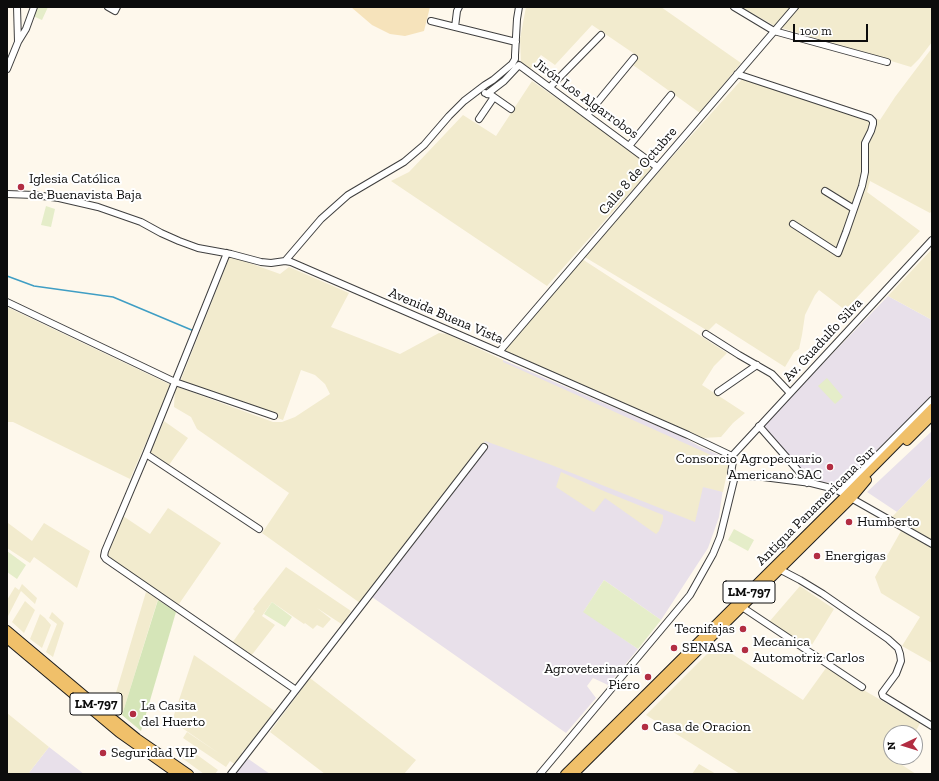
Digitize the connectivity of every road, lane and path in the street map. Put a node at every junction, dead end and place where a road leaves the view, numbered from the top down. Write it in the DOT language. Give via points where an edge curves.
graph roads {
  1 [pos="17,7"];
  2 [pos="34,7"];
  3 [pos="108,7"];
  4 [pos="117,7"];
  5 [pos="459,7"];
  6 [pos="518,7"];
  7 [pos="734,7"];
  8 [pos="795,7"];
  9 [pos="431,21"];
  10 [pos="455,27"];
  11 [pos="774,31"];
  12 [pos="601,35"];
  13 [pos="18,42"];
  14 [pos="516,42"];
  15 [pos="634,58"];
  16 [pos="888,62"];
  17 [pos="7,70"];
  18 [pos="737,74"];
  19 [pos="550,87"];
  20 [pos="478,90"];
  21 [pos="487,94"];
  22 [pos="671,95"];
  23 [pos="494,98"];
  24 [pos="511,109"];
  25 [pos="587,115"];
  26 [pos="479,119"];
  27 [pos="629,146"];
  28 [pos="658,167"];
  29 [pos="825,191"];
  30 [pos="7,194"];
  31 [pos="854,209"];
  32 [pos="793,224"];
  33 [pos="932,240"];
  34 [pos="227,253"];
  35 [pos="286,261"];
  36 [pos="7,302"];
  37 [pos="706,334"];
  38 [pos="499,352"];
  39 [pos="757,365"];
  40 [pos="175,382"];
  41 [pos="718,392"];
  42 [pos="790,393"];
  43 [pos="932,400"];
  44 [pos="932,408"];
  45 [pos="274,416"];
  46 [pos="932,416"];
  47 [pos="759,426"];
  48 [pos="484,447"];
  49 [pos="146,454"];
  50 [pos="732,456"];
  51 [pos="735,476"];
  52 [pos="807,483"];
  53 [pos="847,495"];
  54 [pos="259,529"];
  55 [pos="932,544"];
  56 [pos="780,569"];
  57 [pos="742,607"];
  58 [pos="7,630"];
  59 [pos="7,639"];
  60 [pos="657,687"];
  61 [pos="862,687"];
  62 [pos="296,690"];
  63 [pos="932,726"];
  64 [pos="177,774"];
  65 [pos="189,774"];
  66 [pos="231,774"];
  67 [pos="540,774"];
  68 [pos="565,774"];
  69 [pos="574,774"];
  1 -- 13 [label="street"];
  2 -- 13 [label="street"];
  3 -- 4 [label="street" via="115,11"];
  5 -- 10 [label="street"];
  6 -- 14 [label="street"];
  7 -- 11 [label="street"];
  8 -- 11 [label="street, Calle 8 de Octubre"];
  9 -- 10 [label="street"];
  10 -- 14 [label="street"];
  11 -- 16 [label="street"];
  11 -- 18 [label="street, Calle 8 de Octubre"];
  12 -- 19 [label="street"];
  13 -- 17 [label="street"];
  14 -- 20 [label="street" via="515,59 512,64"];
  15 -- 25 [label="street"];
  18 -- 28 [label="street, Calle 8 de Octubre"];
  18 -- 31 [label="street" via="873,121 865,143 865,172"];
  19 -- 21 [label="street, Jirón Los Algarrobos" via="519,65"];
  19 -- 25 [label="street, Jirón Los Algarrobos"];
  20 -- 21 [label="street"];
  20 -- 35 [label="street" via="404,162 348,195 321,219"];
  21 -- 23 [label="street"];
  22 -- 27 [label="street"];
  23 -- 24 [label="street"];
  23 -- 26 [label="street"];
  25 -- 27 [label="street, Jirón Los Algarrobos"];
  27 -- 28 [label="street, Jirón Los Algarrobos"];
  28 -- 38 [label="street, Calle 8 de Octubre"];
  29 -- 31 [label="street"];
  30 -- 34 [label="street, Avenida Buena Vista" via="59,198 98,207 142,222 160,233 192,246"];
  31 -- 32 [label="street" via="838,253"];
  33 -- 42 [label="street, Av. Guadulfo Silva"];
  34 -- 35 [label="street, Avenida Buena Vista" via="260,262"];
  34 -- 40 [label="street"];
  35 -- 38 [label="street, Avenida Buena Vista"];
  36 -- 40 [label="street"];
  37 -- 39 [label="street"];
  38 -- 50 [label="street, Avenida Buena Vista"];
  39 -- 41 [label="street"];
  39 -- 42 [label="street" via="772,374"];
  40 -- 45 [label="street"];
  40 -- 49 [label="street"];
  42 -- 47 [label="street, Av. Guadulfo Silva"];
  43 -- 53 [label="street"];
  44 -- 53 [label="main road, Antigua Panamericana Sur / LM-797"];
  46 -- 53 [label="main road, Antigua Panamericana Sur / LM-797" via="874,473"];
  47 -- 50 [label="street, Av. Guadulfo Silva"];
  47 -- 52 [label="street"];
  48 -- 62 [label="street"];
  49 -- 54 [label="street"];
  49 -- 62 [label="street" via="105,551 105,558"];
  50 -- 51 [label="street" via="731,473"];
  51 -- 52 [label="street"];
  51 -- 67 [label="street" via="720,537 690,595"];
  52 -- 53 [label="street" via="835,489"];
  53 -- 55 [label="street"];
  53 -- 56 [label="main road, Antigua Panamericana Sur / LM-797"];
  53 -- 60 [label="main road, Antigua Panamericana Sur / LM-797"];
  56 -- 57 [label="main road, Antigua Panamericana Sur / LM-797"];
  56 -- 63 [label="street" via="822,594 898,648 901,661 896,674 882,693 883,696"];
  57 -- 60 [label="main road, Antigua Panamericana Sur / LM-797"];
  57 -- 61 [label="street"];
  58 -- 65 [label="main road, LM-797" via="137,738"];
  59 -- 64 [label="main road, LM-797" via="119,733"];
  60 -- 68 [label="main road, Antigua Panamericana Sur / LM-797"];
  60 -- 69 [label="main road, Antigua Panamericana Sur / LM-797"];
  62 -- 66 [label="street"];
}
